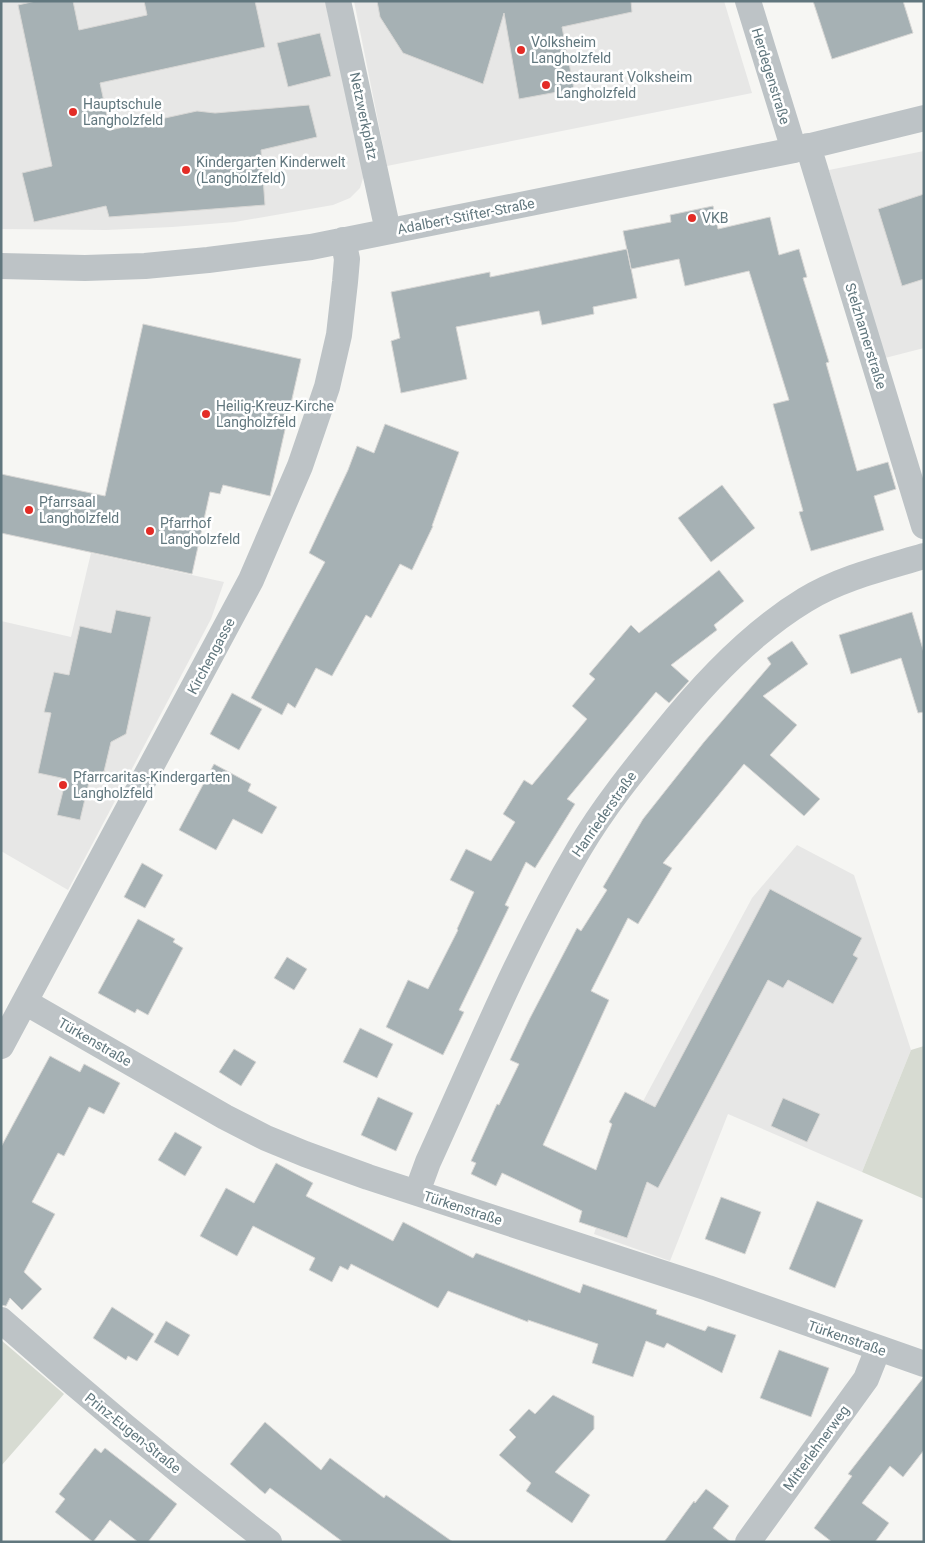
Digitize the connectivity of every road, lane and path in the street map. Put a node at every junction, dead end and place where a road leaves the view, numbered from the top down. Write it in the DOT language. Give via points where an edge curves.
graph roads {
  1 [pos="338,1"];
  2 [pos="748,1"];
  3 [pos="924,118"];
  4 [pos="801,148"];
  5 [pos="388,231"];
  6 [pos="343,240"];
  7 [pos="1,266"];
  8 [pos="924,526"];
  9 [pos="924,556"];
  10 [pos="25,1002"];
  11 [pos="1,1046"];
  12 [pos="417,1192"];
  13 [pos="1,1320"];
  14 [pos="878,1350"];
  15 [pos="924,1364"];
  16 [pos="269,1542"];
  17 [pos="748,1542"];
  1 -- 5 [label="street, Netzwerkplatz"];
  2 -- 4 [label="street, Herdegenstraße"];
  3 -- 4 [label="street, Adalbert-Stifter-Straße"];
  4 -- 5 [label="street, Adalbert-Stifter-Straße"];
  4 -- 8 [label="street, Stelzhamerstraße"];
  5 -- 6 [label="street, Adalbert-Stifter-Straße"];
  6 -- 7 [label="street, Adalbert-Stifter-Straße" via="311,247 145,266"];
  6 -- 10 [label="street, Kirchengasse" via="347,259 339,335 306,453 251,580"];
  9 -- 12 [label="street, Hanriederstraße" via="844,582 806,599 742,649 666,730 601,814 557,888 509,983"];
  10 -- 11 [label="street, Kirchengasse"];
  10 -- 12 [label="street, Türkenstraße" via="225,1118 266,1138"];
  12 -- 14 [label="street, Türkenstraße" via="708,1288"];
  13 -- 16 [label="street, Prinz-Eugen-Straße" via="78,1388"];
  14 -- 15 [label="street, Türkenstraße"];
  14 -- 17 [label="street, Mitterlehnerweg" via="866,1379"];
}
